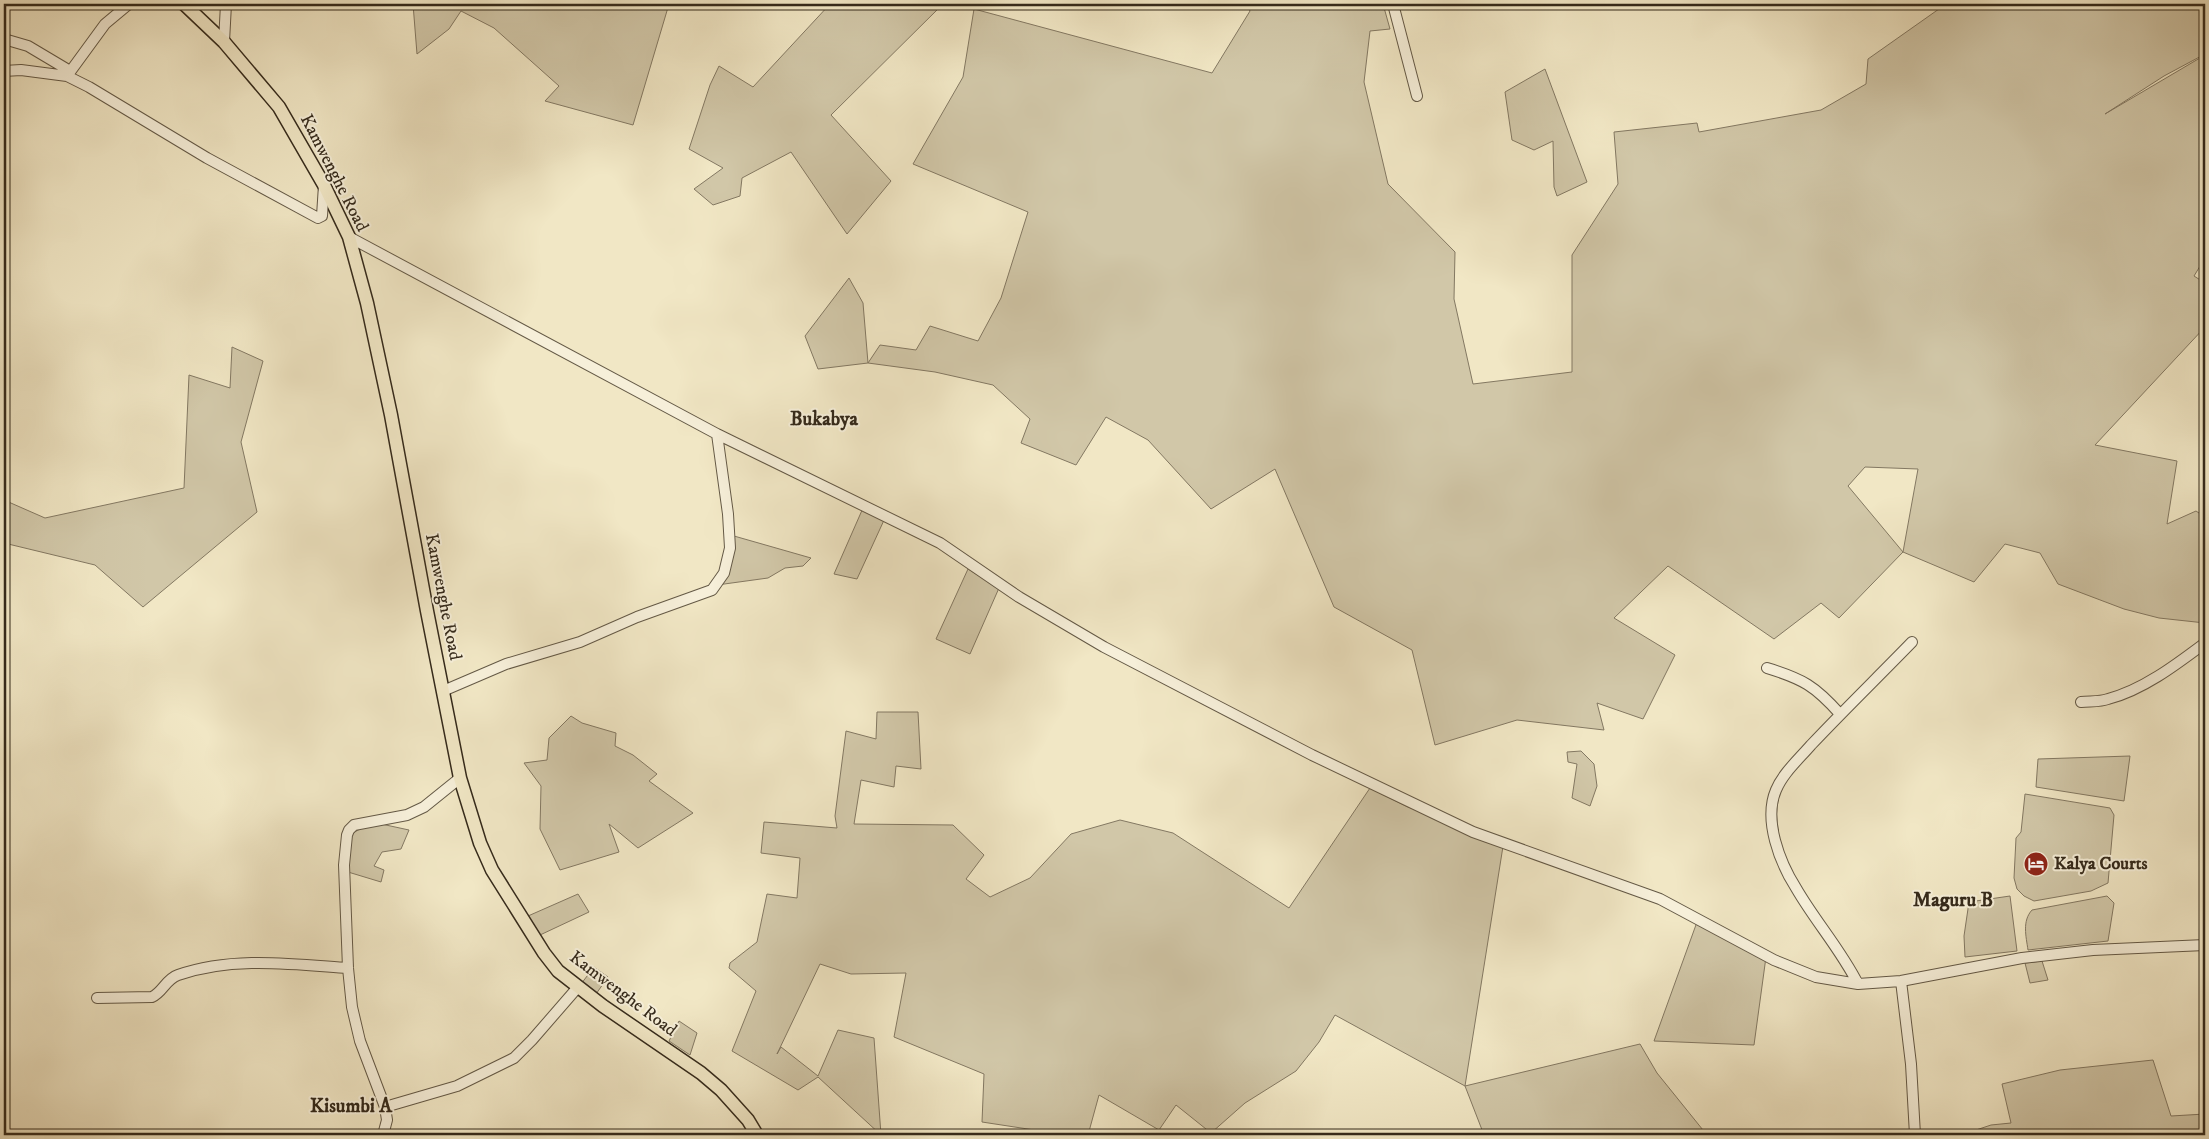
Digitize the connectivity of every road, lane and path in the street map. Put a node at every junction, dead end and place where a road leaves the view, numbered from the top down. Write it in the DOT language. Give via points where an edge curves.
graph roads {
  1 [pos="129,4"];
  2 [pos="184,4"];
  3 [pos="226,4"];
  4 [pos="1394,4"];
  5 [pos="4,39"];
  6 [pos="224,42"];
  7 [pos="4,71"];
  8 [pos="69,74"];
  9 [pos="1417,96"];
  10 [pos="324,185"];
  11 [pos="349,237"];
  12 [pos="718,434"];
  13 [pos="1912,642"];
  14 [pos="2205,643"];
  15 [pos="1767,668"];
  16 [pos="443,691"];
  17 [pos="2081,702"];
  18 [pos="1840,714"];
  19 [pos="460,778"];
  20 [pos="2205,945"];
  21 [pos="348,968"];
  22 [pos="1901,981"];
  23 [pos="1858,984"];
  24 [pos="578,987"];
  25 [pos="97,998"];
  26 [pos="385,1107"];
  27 [pos="383,1135"];
  28 [pos="757,1135"];
  29 [pos="1915,1135"];
  1 -- 8 [label="street" via="105,24"];
  2 -- 6 [label="main road, Kamwenghe Road"];
  3 -- 6 [label="street"];
  4 -- 9 [label="street"];
  5 -- 8 [label="street" via="28,46"];
  6 -- 10 [label="main road, Kamwenghe Road" via="279,107"];
  7 -- 8 [label="street"];
  8 -- 10 [label="street" via="207,158 318,218 322,216"];
  10 -- 11 [label="main road, Kamwenghe Road"];
  11 -- 12 [label="street"];
  11 -- 16 [label="main road, Kamwenghe Road" via="391,415"];
  12 -- 16 [label="street" via="730,548 724,573 712,590 580,642 506,664"];
  12 -- 23 [label="street" via="940,544 1104,647 1423,809 1508,846 1660,899 1783,964 1816,977"];
  13 -- 18 [label="street"];
  14 -- 17 [label="street" via="2147,682 2108,700"];
  15 -- 18 [label="street" via="1810,684"];
  16 -- 19 [label="main road, Kamwenghe Road"];
  18 -- 23 [label="street" via="1787,772 1776,790 1772,806 1773,825 1777,845 1795,888"];
  19 -- 21 [label="street" via="424,807 407,815 354,825 348,830 344,865"];
  19 -- 24 [label="main road, Kamwenghe Road" via="480,843 500,884 544,953 558,971"];
  20 -- 22 [label="street" via="2093,950 2022,958"];
  21 -- 25 [label="street" via="256,963 215,966 176,975 152,997"];
  21 -- 26 [label="street" via="360,1041"];
  22 -- 23 [label="street"];
  22 -- 29 [label="street"];
  24 -- 26 [label="street" via="514,1058 457,1086"];
  24 -- 28 [label="main road, Kamwenghe Road" via="701,1073 737,1108"];
  26 -- 27 [label="street" via="388,1120"];
}
